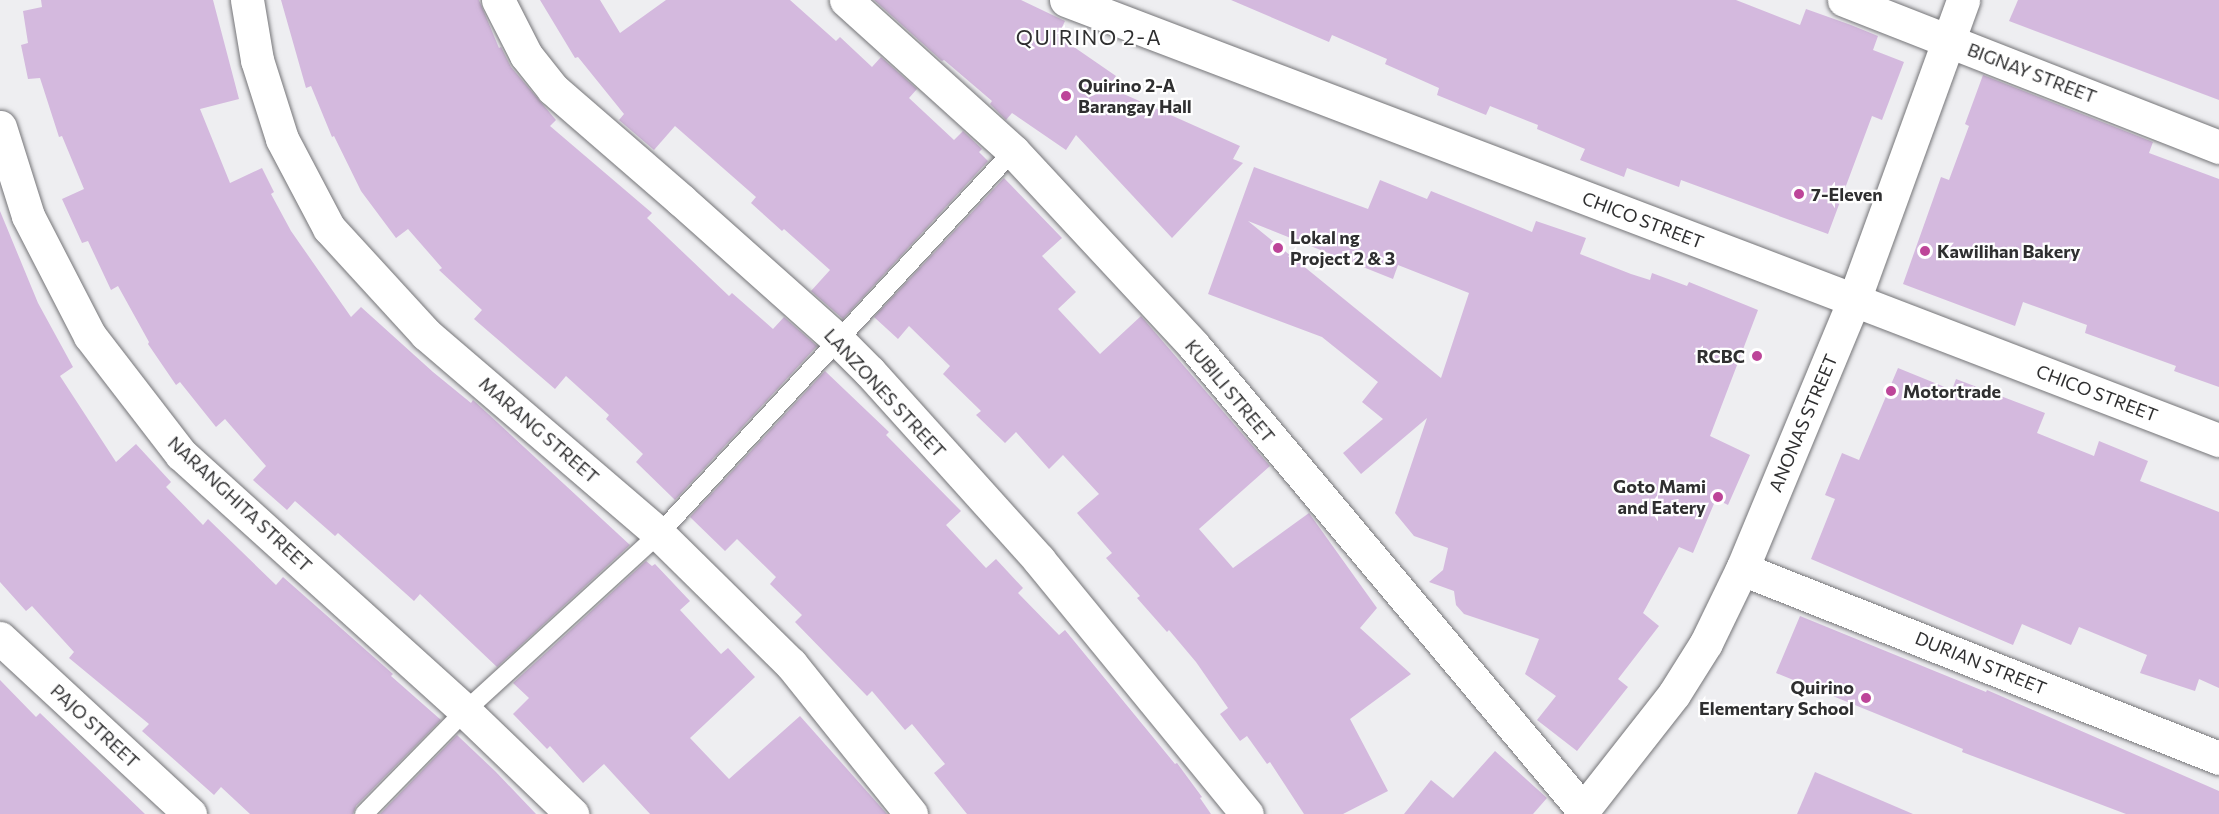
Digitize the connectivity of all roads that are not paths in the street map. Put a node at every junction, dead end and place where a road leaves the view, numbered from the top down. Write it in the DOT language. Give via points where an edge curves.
graph roads {
  1 [pos="247,0"];
  2 [pos="498,0"];
  3 [pos="846,0"];
  4 [pos="1066,0"];
  5 [pos="1844,0"];
  6 [pos="1963,0"];
  7 [pos="1948,40"];
  8 [pos="0,127"];
  9 [pos="2219,147"];
  10 [pos="1013,151"];
  11 [pos="1854,300"];
  12 [pos="838,340"];
  13 [pos="2219,440"];
  14 [pos="659,534"];
  15 [pos="1742,569"];
  16 [pos="0,638"];
  17 [pos="465,711"];
  18 [pos="2219,758"];
  19 [pos="1581,812"];
  20 [pos="190,814"];
  21 [pos="364,814"];
  22 [pos="572,814"];
  23 [pos="911,814"];
  24 [pos="1247,814"];
  1 -- 14 [label="street, MARANG STREET" via="256,60 282,139 329,228 426,334"];
  2 -- 12 [label="street, LANZONES STREET" via="526,55 553,89"];
  3 -- 10 [label="street, KUBILI STREET"];
  4 -- 11 [label="street, CHICO STREET"];
  5 -- 7 [label="street, BIGNAY STREET"];
  6 -- 7 [label="street, ANONAS STREET"];
  7 -- 9 [label="street, BIGNAY STREET"];
  7 -- 11 [label="street, ANONAS STREET"];
  8 -- 17 [label="street, NARANGHITA STREET" via="28,216 90,336 181,454"];
  10 -- 12 [label="lane"];
  10 -- 19 [label="street, KUBILI STREET" via="1194,346"];
  11 -- 13 [label="street, CHICO STREET"];
  11 -- 15 [label="street, ANONAS STREET"];
  12 -- 14 [label="lane"];
  12 -- 24 [label="street, LANZONES STREET" via="1038,560"];
  14 -- 17 [label="lane"];
  14 -- 23 [label="street, MARANG STREET" via="791,664"];
  15 -- 18 [label="street, DURIAN STREET"];
  15 -- 19 [label="street, ANONAS STREET" via="1706,643 1674,694"];
  16 -- 20 [label="street, PAJO STREET"];
  17 -- 21 [label="lane"];
  17 -- 22 [label="street, NARANGHITA STREET"];
}
